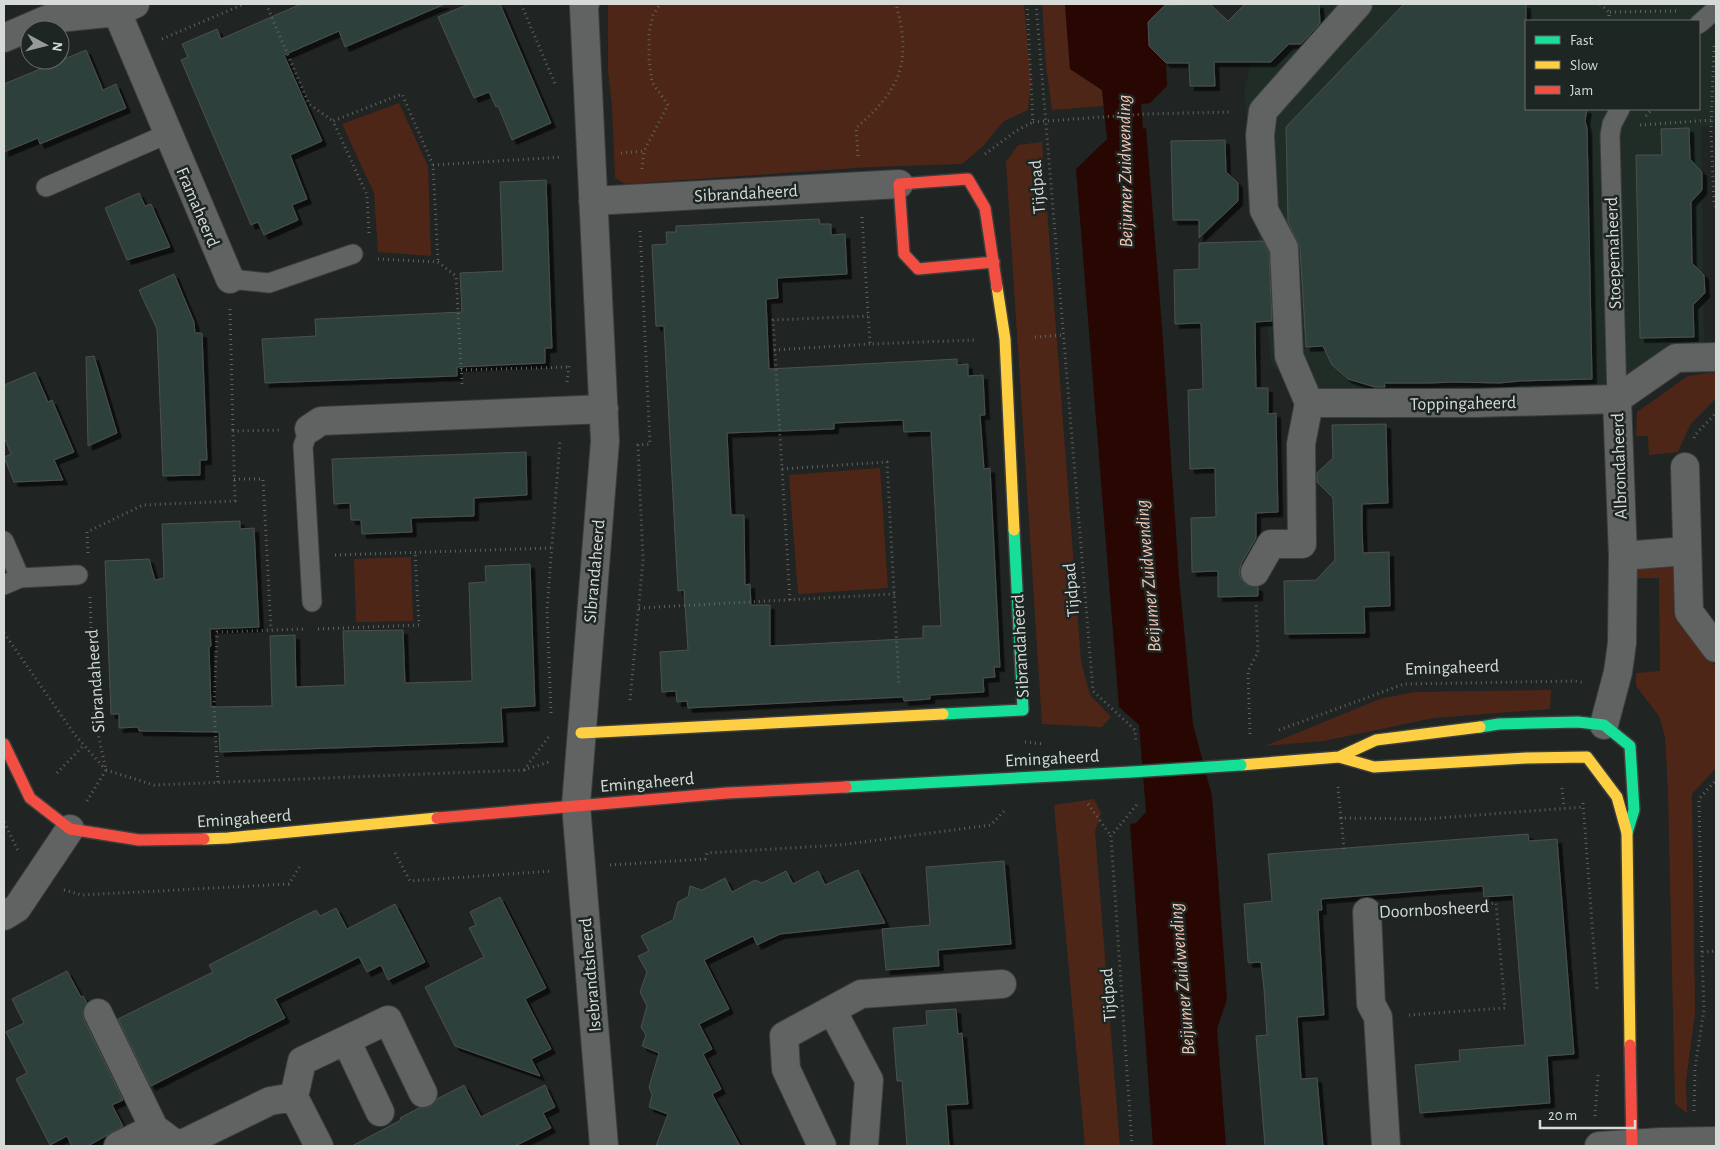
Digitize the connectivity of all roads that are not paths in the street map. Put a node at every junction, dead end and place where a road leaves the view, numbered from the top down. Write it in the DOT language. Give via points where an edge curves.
graph roads {
  1 [pos="585,4"];
  2 [pos="1358,4"];
  3 [pos="126,8"];
  4 [pos="44,12"];
  5 [pos="4,38"];
  6 [pos="1616,116"];
  7 [pos="167,134"];
  8 [pos="899,184"];
  9 [pos="46,186"];
  10 [pos="593,201"];
  11 [pos="362,256"];
  12 [pos="994,262"];
  13 [pos="230,279"];
  14 [pos="1716,357"];
  15 [pos="1617,399"];
  16 [pos="1309,404"];
  17 [pos="604,409"];
  18 [pos="309,429"];
  19 [pos="1684,467"];
  20 [pos="4,541"];
  21 [pos="1686,552"];
  22 [pos="1623,556"];
  23 [pos="1255,572"];
  24 [pos="78,575"];
  25 [pos="12,582"];
  26 [pos="312,602"];
  27 [pos="1716,648"];
  28 [pos="1602,729"];
  29 [pos="580,742"];
  30 [pos="4,744"];
  31 [pos="1339,757"];
  32 [pos="576,805"];
  33 [pos="70,829"];
  34 [pos="1627,834"];
  35 [pos="1367,912"];
  36 [pos="4,916"];
  37 [pos="1002,984"];
  38 [pos="832,1010"];
  39 [pos="98,1013"];
  40 [pos="346,1040"];
  41 [pos="423,1093"];
  42 [pos="294,1097"];
  43 [pos="380,1112"];
  44 [pos="154,1128"];
  45 [pos="1706,1140"];
  46 [pos="1632,1145"];
  47 [pos="118,1146"];
  48 [pos="178,1146"];
  49 [pos="319,1146"];
  50 [pos="604,1146"];
  51 [pos="822,1146"];
  52 [pos="864,1146"];
  53 [pos="1386,1146"];
  54 [pos="1599,1146"];
  1 -- 10 [label="street, Sibrandaheerd"];
  2 -- 16 [label="street" via="1263,111 1260,135 1264,210 1284,248 1288,356"];
  3 -- 4 [label="street, Framaheerd"];
  3 -- 7 [label="street, Framaheerd" via="133,51"];
  4 -- 5 [label="street, Framaheerd"];
  6 -- 15 [label="lane, Stoepemaheerd" via="1610,135"];
  7 -- 9 [label="lane"];
  7 -- 13 [label="street, Framaheerd"];
  8 -- 10 [label="street, Sibrandaheerd"];
  8 -- 12 [label="street, Sibrandaheerd" via="968,179 985,208"];
  8 -- 12 [label="street" via="904,254 918,268"];
  10 -- 17 [label="street, Sibrandaheerd"];
  11 -- 13 [label="lane" via="269,283"];
  12 -- 29 [label="street, Sibrandaheerd" via="1005,339 1023,710 627,730"];
  14 -- 15 [label="street, Albrondaheerd" via="1676,358"];
  15 -- 16 [label="street, Toppingaheerd" via="1476,404"];
  15 -- 22 [label="street, Albrondaheerd"];
  16 -- 23 [label="street" via="1301,444 1302,544 1271,544"];
  17 -- 18 [label="street" via="321,421"];
  17 -- 29 [label="street, Sibrandaheerd" via="605,441"];
  18 -- 26 [label="lane" via="303,446"];
  19 -- 21 [label="street"];
  20 -- 25 [label="lane"];
  21 -- 22 [label="street"];
  21 -- 27 [label="street" via="1688,612"];
  22 -- 28 [label="street, Albrondaheerd" via="1622,643 1614,691"];
  24 -- 25 [label="lane"];
  28 -- 31 [label="street, Emingaheerd" via="1578,722 1499,724 1376,740"];
  28 -- 34 [label="street, Emingaheerd" via="1630,746 1634,810"];
  29 -- 32 [label="street, Sibrandaheerd"];
  30 -- 33 [label="street, Emingaheerd" via="30,798"];
  31 -- 32 [label="street, Emingaheerd, bridge"];
  31 -- 34 [label="street, Emingaheerd" via="1374,767 1589,753 1617,797"];
  32 -- 33 [label="street, Emingaheerd" via="228,838 139,840"];
  32 -- 50 [label="street, Isebrandtsheerd"];
  33 -- 36 [label="street" via="17,908"];
  34 -- 46 [label="street, Emingaheerd"];
  35 -- 53 [label="street, Doornbosheerd"];
  37 -- 38 [label="street" via="861,994"];
  38 -- 51 [label="street" via="784,1036 786,1069"];
  38 -- 52 [label="street" via="869,1080"];
  39 -- 44 [label="street"];
  40 -- 41 [label="street" via="388,1020"];
  40 -- 42 [label="street" via="302,1061"];
  40 -- 43 [label="street"];
  42 -- 48 [label="street" via="270,1101"];
  42 -- 49 [label="street"];
  44 -- 47 [label="street"];
  44 -- 48 [label="street"];
  45 -- 46 [label="street"];
  46 -- 54 [label="street"];
}
